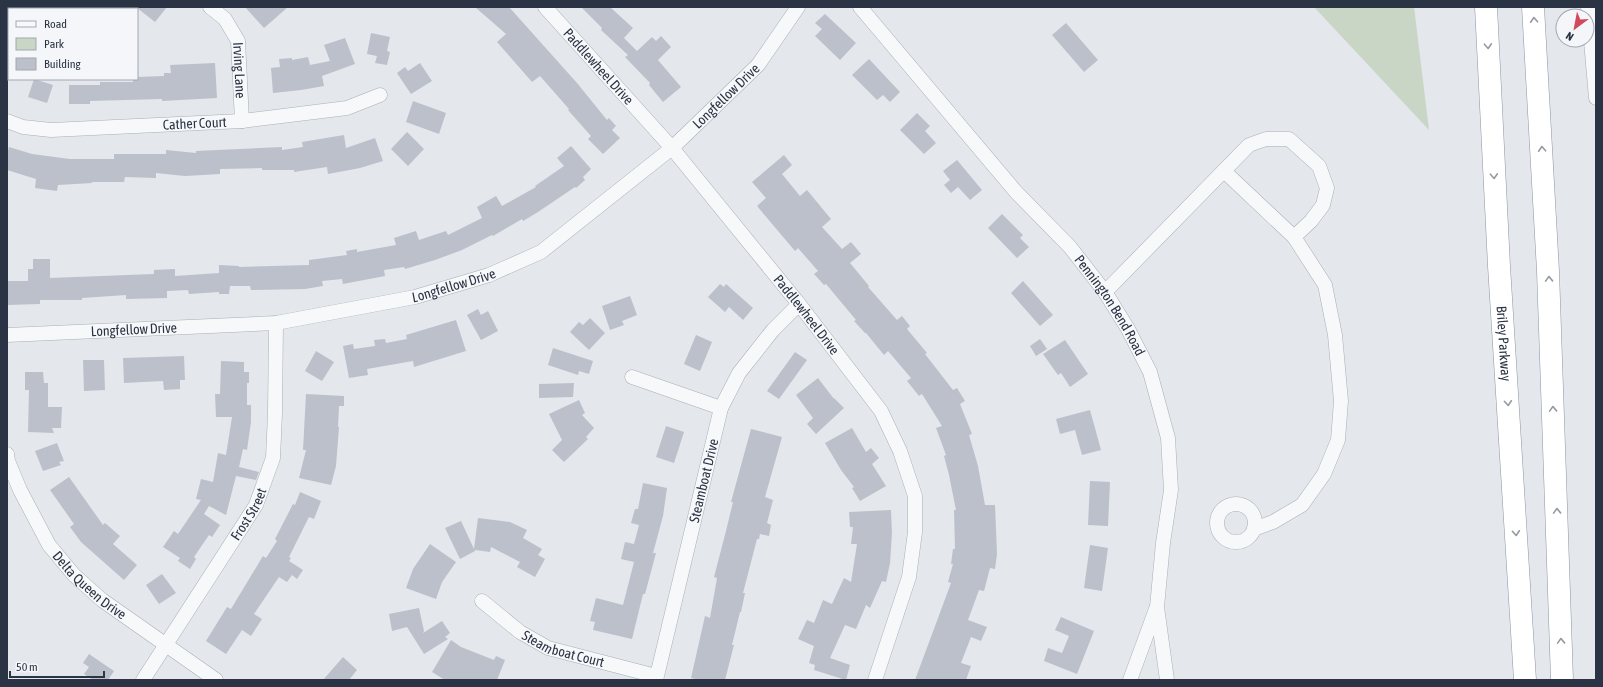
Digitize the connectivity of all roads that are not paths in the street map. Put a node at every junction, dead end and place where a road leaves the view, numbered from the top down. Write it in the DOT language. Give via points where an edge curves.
graph roads {
  1 [pos="210,7"];
  2 [pos="545,7"];
  3 [pos="798,7"];
  4 [pos="860,7"];
  5 [pos="1486,7"];
  6 [pos="1534,7"];
  7 [pos="1588,7"];
  8 [pos="380,95"];
  9 [pos="1596,98"];
  10 [pos="7,121"];
  11 [pos="242,121"];
  12 [pos="672,148"];
  13 [pos="1224,171"];
  14 [pos="1294,237"];
  15 [pos="1105,292"];
  16 [pos="799,304"];
  17 [pos="276,323"];
  18 [pos="7,335"];
  19 [pos="632,377"];
  20 [pos="721,408"];
  21 [pos="7,454"];
  22 [pos="1254,528"];
  23 [pos="482,601"];
  24 [pos="1157,607"];
  25 [pos="166,646"];
  26 [pos="656,678"];
  27 [pos="143,680"];
  28 [pos="216,680"];
  29 [pos="875,680"];
  30 [pos="1130,680"];
  31 [pos="1168,680"];
  32 [pos="1525,680"];
  33 [pos="1562,680"];
  1 -- 11 [label="street, Irving Lane" via="225,19 238,41"];
  2 -- 12 [label="street, Paddlewheel Drive"];
  3 -- 12 [label="street, Longfellow Drive" via="758,65"];
  4 -- 15 [label="street, Pennington Bend Road" via="1016,192 1070,247"];
  5 -- 32 [label="highway, Briley Parkway, one-way" via="1499,266"];
  33 -- 6 [label="highway, one-way" via="1548,271"];
  7 -- 9 [label="street"];
  8 -- 11 [label="street, Cather Court" via="347,108"];
  10 -- 11 [label="street, Cather Court" via="22,127 51,130"];
  12 -- 16 [label="street, Paddlewheel Drive"];
  12 -- 17 [label="street, Longfellow Drive" via="541,252 489,275 415,297"];
  13 -- 14 [label="street"];
  13 -- 14 [label="street" via="1249,146 1266,139 1289,139 1319,166 1327,188 1323,205"];
  13 -- 15 [label="street"];
  14 -- 22 [label="street" via="1325,285 1335,335 1341,401 1338,440 1324,474 1302,505 1273,522"];
  15 -- 24 [label="street, Pennington Bend Road" via="1150,372 1168,438 1171,490 1162,543"];
  16 -- 20 [label="street, Steamboat Drive" via="773,330 739,373"];
  16 -- 29 [label="street, Paddlewheel Drive" via="881,411 900,451 915,496 915,532 909,577"];
  17 -- 18 [label="street, Longfellow Drive"];
  17 -- 25 [label="street, Frost Street" via="273,458 256,505"];
  19 -- 20 [label="street"];
  20 -- 26 [label="street, Steamboat Drive"];
  21 -- 25 [label="street, Delta Queen Drive" via="20,490 49,545 74,575 102,600"];
  23 -- 26 [label="street, Steamboat Court" via="520,632 548,648"];
  24 -- 30 [label="street"];
  24 -- 31 [label="street, Pennington Bend Road"];
  25 -- 27 [label="street, Frost Street"];
  25 -- 28 [label="street, Delta Queen Drive"];
}
